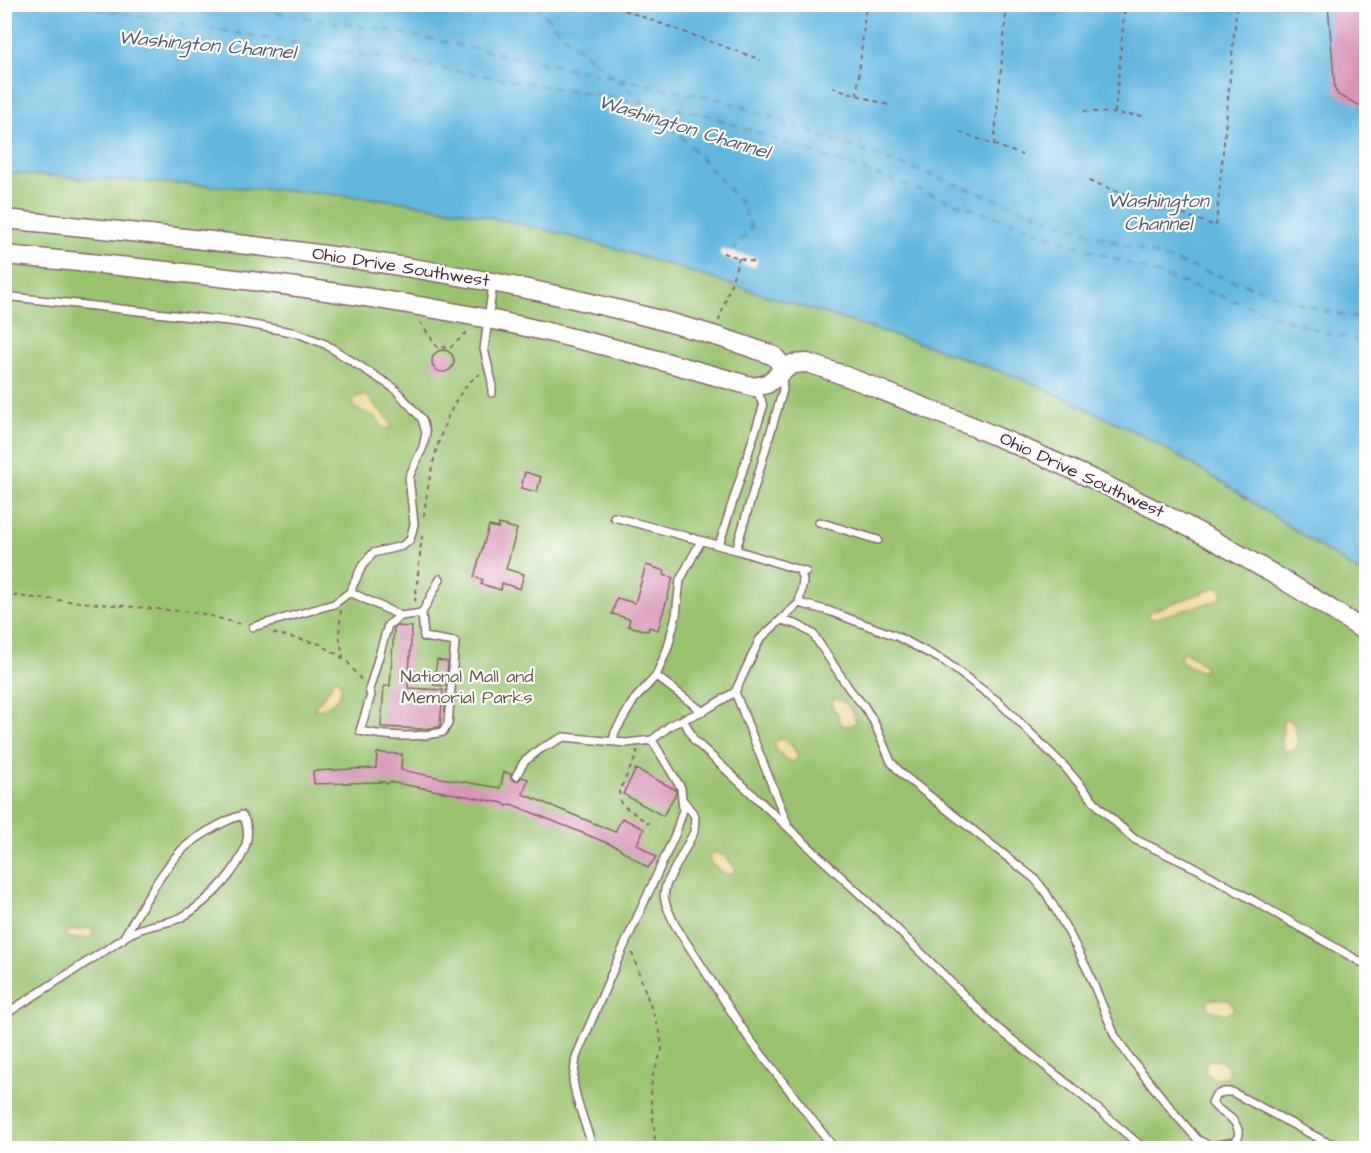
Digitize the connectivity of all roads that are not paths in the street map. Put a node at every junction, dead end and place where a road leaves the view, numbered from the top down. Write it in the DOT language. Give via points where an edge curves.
graph roads {
  1 [pos="4,219"];
  2 [pos="4,255"];
  3 [pos="493,282"];
  4 [pos="4,296"];
  5 [pos="480,323"];
  6 [pos="782,370"];
  7 [pos="754,387"];
  8 [pos="492,393"];
  9 [pos="614,517"];
  10 [pos="819,522"];
  11 [pos="878,540"];
  12 [pos="701,541"];
  13 [pos="719,545"];
  14 [pos="736,550"];
  15 [pos="440,579"];
  16 [pos="350,592"];
  17 [pos="799,603"];
  18 [pos="422,613"];
  19 [pos="400,616"];
  20 [pos="782,620"];
  21 [pos="253,627"];
  22 [pos="1366,632"];
  23 [pos="656,676"];
  24 [pos="735,692"];
  25 [pos="702,711"];
  26 [pos="683,719"];
  27 [pos="652,740"];
  28 [pos="612,741"];
  29 [pos="516,776"];
  30 [pos="682,799"];
  31 [pos="788,826"];
  32 [pos="122,940"];
  33 [pos="1366,965"];
  34 [pos="4,1015"];
  35 [pos="593,1149"];
  36 [pos="834,1149"];
  37 [pos="1143,1149"];
  38 [pos="1345,1149"];
  1 -- 3 [label="street, Ohio Drive Southwest" via="383,262"];
  2 -- 5 [label="street, Ohio Drive Southwest" via="170,270 325,292"];
  3 -- 5 [label="lane"];
  3 -- 6 [label="street, Ohio Drive Southwest" via="634,313 714,336 774,356"];
  4 -- 16 [label="lane" via="237,322 297,333 325,344 394,388 422,419 426,433 409,477 414,524 410,540 402,546 373,553"];
  5 -- 7 [label="street, Ohio Drive Southwest" via="648,356"];
  5 -- 8 [label="lane"];
  6 -- 7 [label="street, Ohio Drive Southwest" via="767,384"];
  6 -- 14 [label="lane" via="783,390"];
  6 -- 22 [label="street, Ohio Drive Southwest" via="797,362 819,366 1059,462 1223,545"];
  7 -- 13 [label="lane" via="763,407"];
  9 -- 12 [label="lane"];
  10 -- 11 [label="lane"];
  12 -- 13 [label="lane"];
  12 -- 23 [label="lane" via="680,580 676,615"];
  13 -- 14 [label="lane"];
  14 -- 17 [label="lane" via="803,572"];
  15 -- 18 [label="lane"];
  16 -- 19 [label="lane"];
  16 -- 21 [label="lane" via="334,604"];
  17 -- 20 [label="lane"];
  17 -- 33 [label="lane" via="896,636 944,661 1000,703 1134,840 1208,875"];
  18 -- 19 [label="lane"];
  18 -- 19 [label="lane" via="424,637 455,642 448,724 442,732 423,736 383,736 360,730 388,625"];
  20 -- 24 [label="lane" via="760,639"];
  20 -- 38 [label="lane" via="813,634 864,706 891,762 903,775 1035,879 1069,933 1115,1036 1198,1140 1210,1146 1235,1142 1238,1125 1212,1103 1215,1096 1232,1092"];
  23 -- 25 [label="lane"];
  23 -- 28 [label="lane" via="634,700"];
  24 -- 25 [label="lane"];
  24 -- 31 [label="lane"];
  25 -- 26 [label="lane"];
  26 -- 27 [label="lane"];
  26 -- 31 [label="lane" via="694,740"];
  27 -- 28 [label="lane"];
  27 -- 30 [label="lane" via="681,788"];
  28 -- 29 [label="lane" via="564,737 524,762"];
  30 -- 35 [label="lane" via="683,810 675,835 576,1057 573,1081"];
  30 -- 36 [label="lane" via="695,816 694,832 666,885 666,905 748,1037"];
  31 -- 37 [label="lane" via="995,1026"];
  32 -- 32 [label="lane" via="134,931 179,919 219,887 236,866 247,843 247,823 242,815 180,851"];
  32 -- 34 [label="lane"];
}
